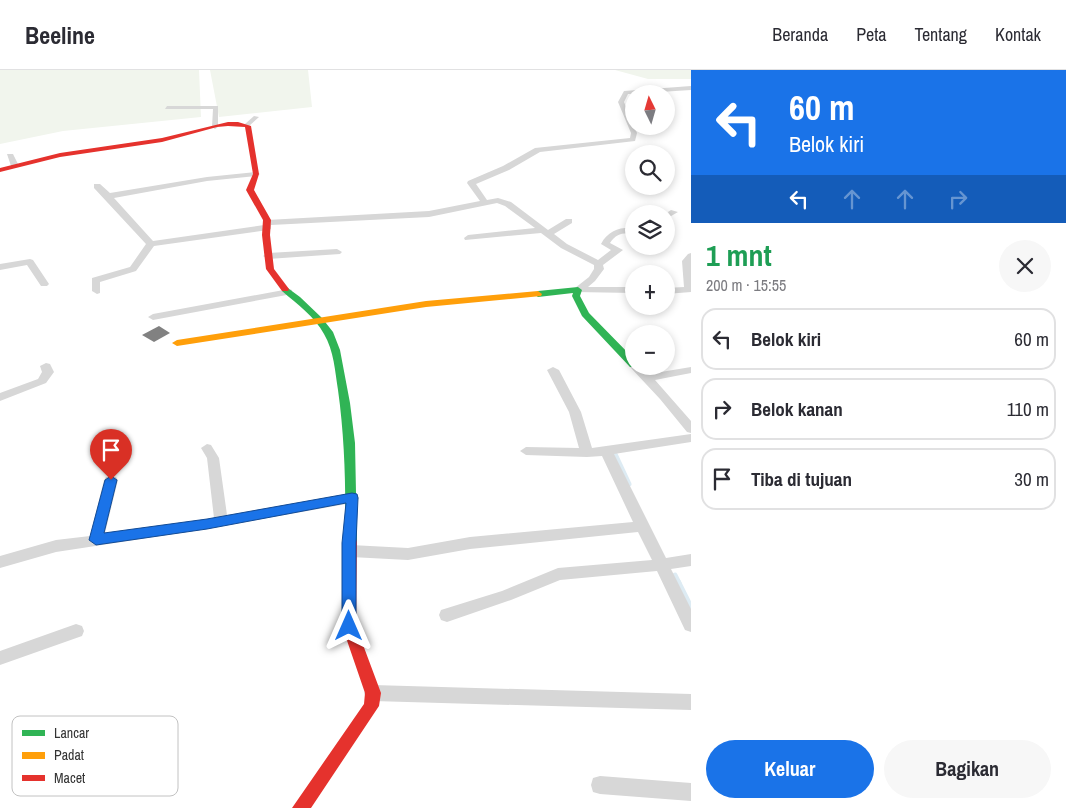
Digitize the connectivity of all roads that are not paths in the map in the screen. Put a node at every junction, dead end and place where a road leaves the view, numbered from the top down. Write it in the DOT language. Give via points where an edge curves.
graph roads {
  1 [pos="690,92"];
  2 [pos="167,108"];
  3 [pos="256,116"];
  4 [pos="247,125"];
  5 [pos="215,127"];
  6 [pos="567,146"];
  7 [pos="575,156"];
  8 [pos="0,170"];
  9 [pos="256,174"];
  10 [pos="97,186"];
  11 [pos="109,196"];
  12 [pos="485,202"];
  13 [pos="569,221"];
  14 [pos="267,225"];
  15 [pos="625,230"];
  16 [pos="546,232"];
  17 [pos="468,238"];
  18 [pos="151,244"];
  19 [pos="337,252"];
  20 [pos="268,256"];
  21 [pos="691,256"];
  22 [pos="598,264"];
  23 [pos="0,267"];
  24 [pos="44,284"];
  25 [pos="578,290"];
  26 [pos="625,290"];
  27 [pos="97,291"];
  28 [pos="289,292"];
  29 [pos="675,292"];
  30 [pos="153,317"];
  31 [pos="319,320"];
  32 [pos="177,343"];
  33 [pos="625,356"];
  34 [pos="46,366"];
  35 [pos="553,370"];
  36 [pos="691,370"];
  37 [pos="643,375"];
  38 [pos="646,378"];
  39 [pos="0,397"];
  40 [pos="691,429"];
  41 [pos="691,438"];
  42 [pos="207,448"];
  43 [pos="526,451"];
  44 [pos="606,451"];
  45 [pos="587,453"];
  46 [pos="111,480"];
  47 [pos="352,498"];
  48 [pos="221,521"];
  49 [pos="642,526"];
  50 [pos="96,540"];
  51 [pos="350,551"];
  52 [pos="691,560"];
  53 [pos="0,562"];
  54 [pos="662,565"];
  55 [pos="448,615"];
  56 [pos="691,625"];
  57 [pos="76,631"];
  58 [pos="0,658"];
  59 [pos="373,693"];
  60 [pos="691,702"];
  61 [pos="600,784"];
  62 [pos="691,792"];
  63 [pos="301,808"];
  1 -- 6 [label="street" via="681,89 624,93 621,102 634,133 633,140"];
  2 -- 5 [label="street" via="216,107"];
  3 -- 4 [label="street"];
  4 -- 5 [label="street"];
  4 -- 9 [label="street"];
  5 -- 8 [label="street" via="140,145 12,160"];
  6 -- 7 [label="street"];
  6 -- 12 [label="street" via="538,150 471,184"];
  9 -- 11 [label="street"];
  9 -- 14 [label="street" via="250,190"];
  10 -- 11 [label="street"];
  11 -- 18 [label="street" via="138,233"];
  12 -- 14 [label="street" via="430,214"];
  12 -- 16 [label="street" via="503,201"];
  13 -- 16 [label="street"];
  14 -- 18 [label="street"];
  14 -- 20 [label="street"];
  15 -- 22 [label="street" via="618,230 608,238 605,244 618,250"];
  16 -- 17 [label="street"];
  16 -- 22 [label="street"];
  18 -- 27 [label="street" via="134,269 95,280"];
  19 -- 20 [label="street"];
  20 -- 28 [label="street" via="270,269"];
  21 -- 29 [label="street" via="687,261 689,290"];
  22 -- 25 [label="street" via="599,269 592,279"];
  23 -- 24 [label="street" via="30,262"];
  25 -- 26 [label="street"];
  25 -- 31 [label="street" via="426,304"];
  25 -- 33 [label="street" via="576,296 585,314"];
  28 -- 30 [label="street"];
  28 -- 31 [label="street"];
  31 -- 32 [label="street"];
  31 -- 47 [label="street" via="329,333 337,354 345,394"];
  34 -- 39 [label="street" via="48,372 42,381"];
  35 -- 45 [label="street" via="575,412"];
  36 -- 38 [label="street"];
  37 -- 38 [label="street"];
  38 -- 40 [label="street"];
  41 -- 44 [label="street"];
  42 -- 48 [label="street" via="213,458"];
  43 -- 45 [label="street"];
  44 -- 45 [label="street"];
  44 -- 49 [label="street"];
  46 -- 50 [label="street"];
  47 -- 48 [label="street"];
  47 -- 51 [label="street"];
  48 -- 50 [label="street"];
  49 -- 51 [label="street" via="470,543 408,554"];
  49 -- 54 [label="street"];
  50 -- 53 [label="street" via="56,546"];
  51 -- 59 [label="street" via="349,626"];
  52 -- 54 [label="street"];
  54 -- 55 [label="street" via="558,574"];
  54 -- 56 [label="street"];
  57 -- 58 [label="street"];
  59 -- 60 [label="street"];
  59 -- 63 [label="street" via="371,706"];
  61 -- 62 [label="street"];
}
